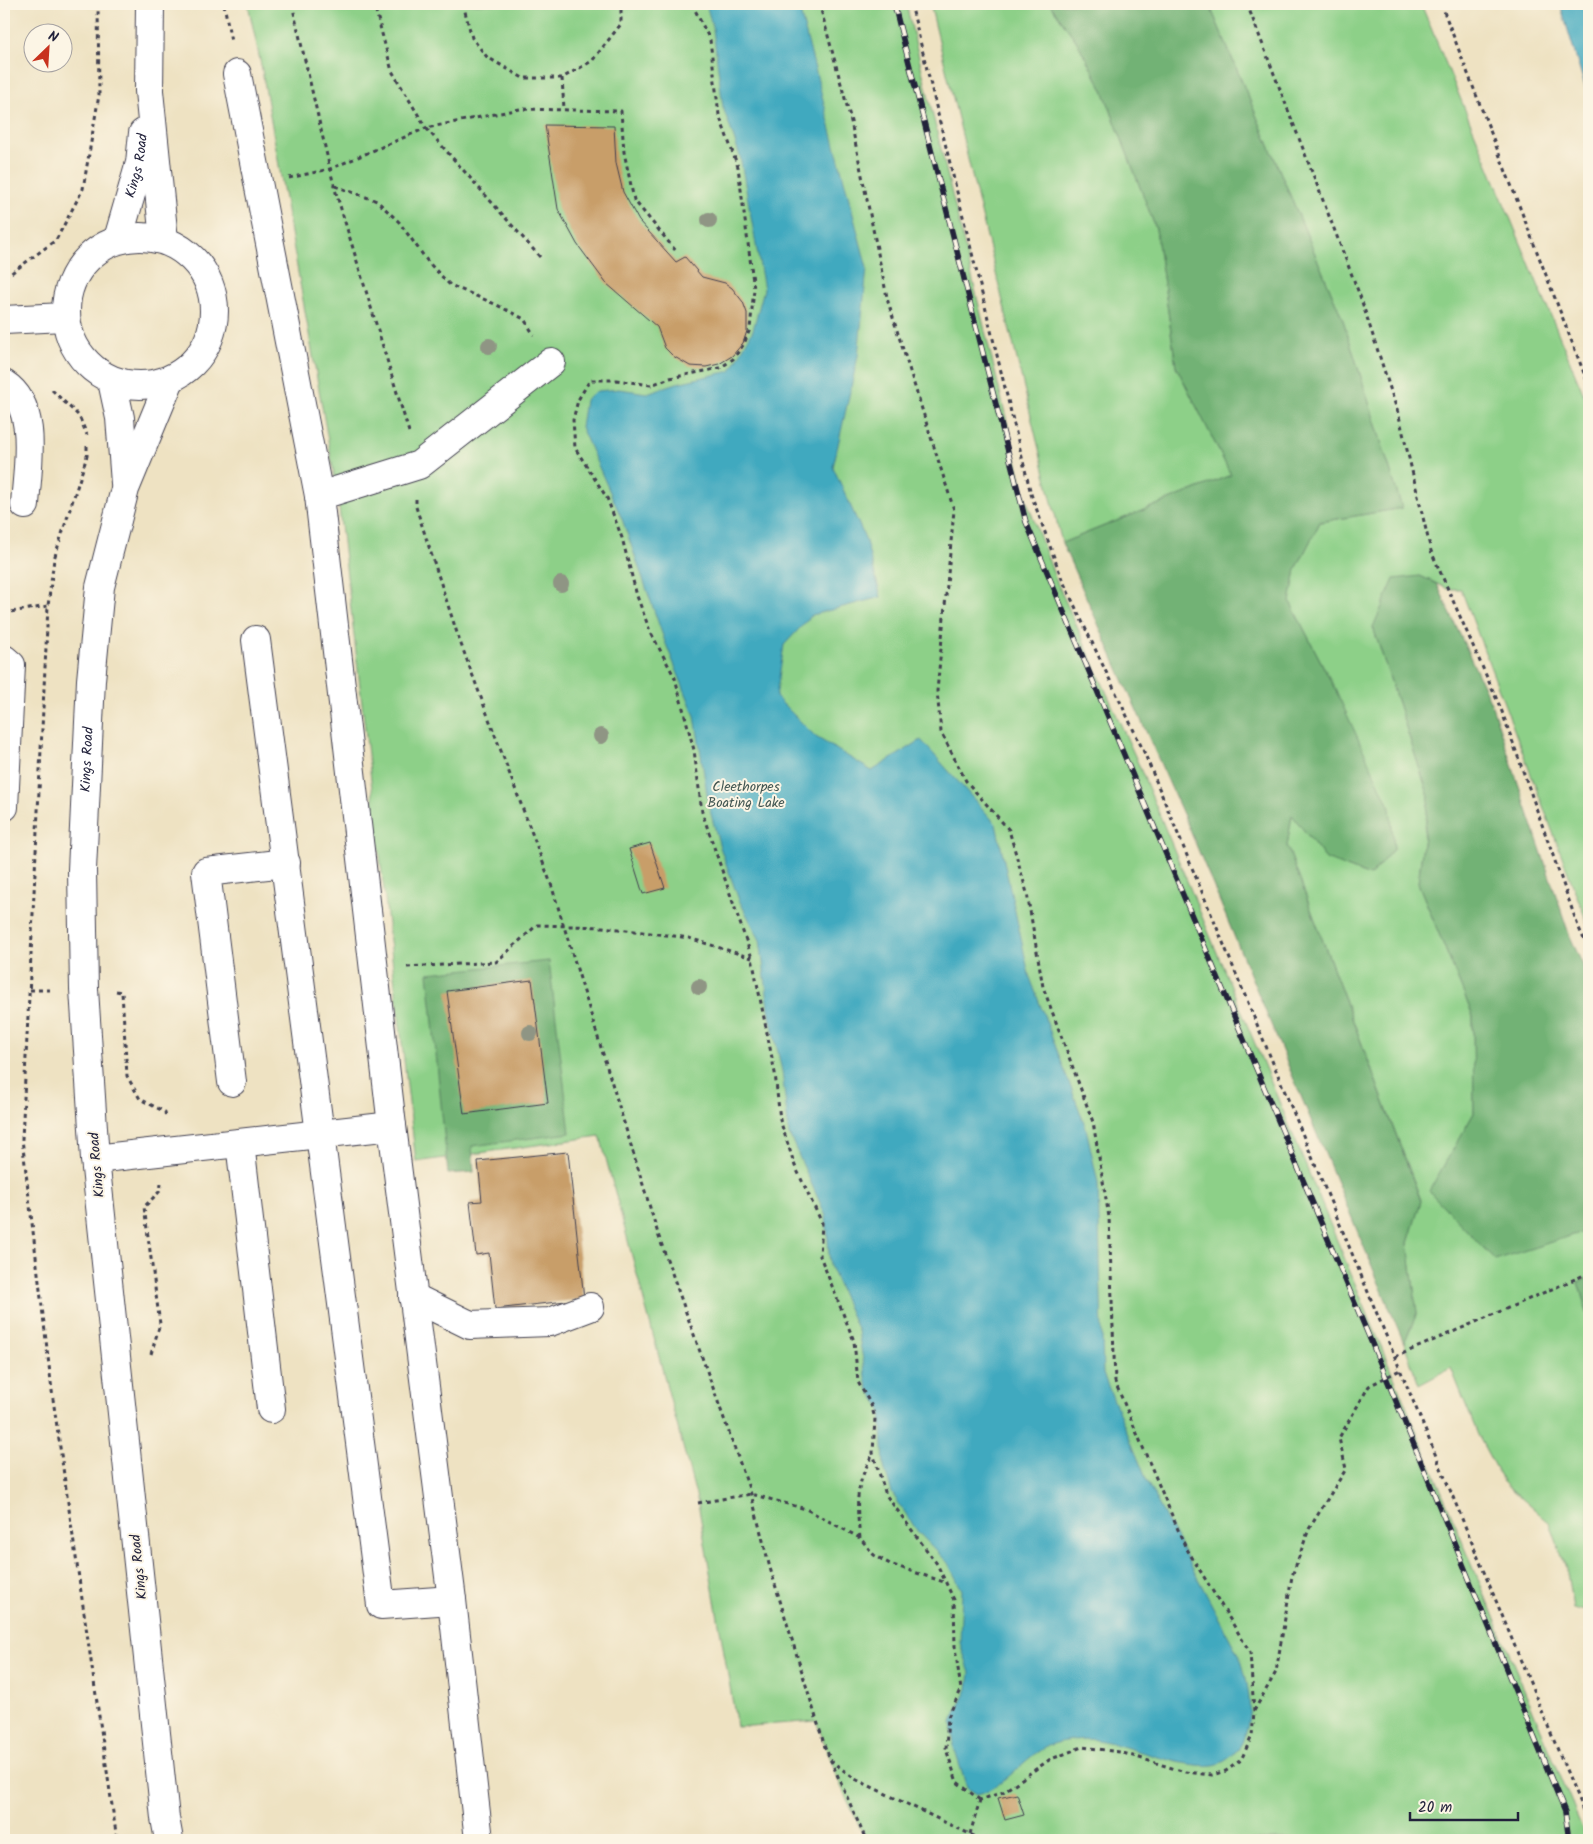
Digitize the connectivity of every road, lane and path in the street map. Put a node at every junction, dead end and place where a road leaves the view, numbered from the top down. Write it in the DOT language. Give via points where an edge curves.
graph roads {
  1 [pos="98,4"];
  2 [pos="224,4"];
  3 [pos="292,4"];
  4 [pos="374,4"];
  5 [pos="463,4"];
  6 [pos="622,4"];
  7 [pos="692,4"];
  8 [pos="824,4"];
  9 [pos="911,4"];
  10 [pos="1247,4"];
  11 [pos="1440,4"];
  12 [pos="147,10"];
  13 [pos="237,74"];
  14 [pos="562,78"];
  15 [pos="149,91"];
  16 [pos="564,109"];
  17 [pos="426,128"];
  18 [pos="330,169"];
  19 [pos="259,184"];
  20 [pos="334,186"];
  21 [pos="118,238"];
  22 [pos="164,240"];
  23 [pos="676,251"];
  24 [pos="540,257"];
  25 [pos="4,275"];
  26 [pos="64,317"];
  27 [pos="524,319"];
  28 [pos="4,320"];
  29 [pos="551,362"];
  30 [pos="170,380"];
  31 [pos="112,381"];
  32 [pos="4,384"];
  33 [pos="1589,386"];
  34 [pos="419,465"];
  35 [pos="125,489"];
  36 [pos="319,496"];
  37 [pos="25,505"];
  38 [pos="48,606"];
  39 [pos="4,613"];
  40 [pos="256,640"];
  41 [pos="4,659"];
  42 [pos="4,807"];
  43 [pos="286,862"];
  44 [pos="563,926"];
  45 [pos="1589,950"];
  46 [pos="752,958"];
  47 [pos="374,968"];
  48 [pos="232,1082"];
  49 [pos="392,1126"];
  50 [pos="321,1134"];
  51 [pos="240,1143"];
  52 [pos="95,1159"];
  53 [pos="1589,1273"];
  54 [pos="414,1297"];
  55 [pos="590,1306"];
  56 [pos="1395,1356"];
  57 [pos="1400,1370"];
  58 [pos="271,1409"];
  59 [pos="873,1453"];
  60 [pos="751,1494"];
  61 [pos="698,1503"];
  62 [pos="860,1538"];
  63 [pos="948,1583"];
  64 [pos="452,1600"];
  65 [pos="1254,1712"];
  66 [pos="830,1760"];
  67 [pos="980,1800"];
  68 [pos="1589,1825"];
  69 [pos="970,1834"];
  70 [pos="169,1840"];
  71 [pos="479,1840"];
  72 [pos="866,1840"];
  73 [pos="982,1840"];
  1 -- 25 [label="path" via="99,95 83,189 56,240 10,274"];
  2 -- 13 [label="path"];
  3 -- 18 [label="path"];
  4 -- 17 [label="path" via="392,71"];
  5 -- 14 [label="path" via="472,38 487,57 523,78"];
  6 -- 14 [label="path" via="621,24 603,49 592,61"];
  7 -- 46 [label="path" via="710,40 719,115 738,167 754,289 750,329 744,344 720,368 651,385 590,380 578,400 573,420 575,448 607,498 622,538 637,596 650,630 675,678 694,750 702,812"];
  8 -- 65 [label="path" via="821,10 850,117 888,302 954,510 937,691 941,732 966,781 1009,830 1027,893 1043,987 1093,1122 1109,1218 1114,1382 1185,1546 1250,1652"];
  9 -- 56 [label="path" via="1031,494 1062,579 1144,752"];
  10 -- 45 [label="path" via="1360,296 1399,416 1431,551 1502,709"];
  11 -- 33 [label="path"];
  12 -- 15 [label="street, Kings Road"];
  13 -- 19 [label="street"];
  14 -- 16 [label="path"];
  15 -- 21 [label="street, Kings Road" via="140,163"];
  15 -- 22 [label="street, Kings Road"];
  16 -- 17 [label="path" via="520,109"];
  16 -- 23 [label="path" via="621,111 624,152 634,200"];
  17 -- 18 [label="path"];
  17 -- 24 [label="path"];
  18 -- 19 [label="path"];
  18 -- 20 [label="path"];
  19 -- 36 [label="street"];
  20 -- 27 [label="path" via="377,201 399,222 428,262 450,285"];
  20 -- 34 [label="path"];
  21 -- 22 [label="street" via="141,236"];
  21 -- 26 [label="street" via="88,255 69,284"];
  22 -- 30 [label="street" via="184,250 200,266 211,286 215,308 213,330 204,350 189,367"];
  26 -- 28 [label="street"];
  26 -- 31 [label="street" via="79,356"];
  29 -- 34 [label="street"];
  30 -- 31 [label="street" via="142,386"];
  30 -- 35 [label="street, Kings Road"];
  31 -- 35 [label="street, Kings Road" via="120,418"];
  32 -- 37 [label="street" via="12,389 24,408 28,426"];
  34 -- 36 [label="street"];
  34 -- 44 [label="path" via="416,507 459,639 551,884"];
  35 -- 52 [label="street, Kings Road" via="100,587 91,680 82,870 84,989"];
  36 -- 47 [label="street"];
  38 -- 39 [label="path"];
  40 -- 43 [label="street"];
  41 -- 42 [label="street" via="10,665"];
  43 -- 48 [label="street" via="206,872"];
  43 -- 50 [label="street"];
  44 -- 46 [label="path" via="602,927 689,938"];
  44 -- 47 [label="path" via="537,925 496,962"];
  44 -- 60 [label="path" via="659,1236"];
  46 -- 59 [label="path" via="775,1073 780,1120 795,1166 822,1223 820,1256 854,1341 858,1382 875,1418"];
  47 -- 49 [label="street"];
  49 -- 50 [label="street"];
  49 -- 54 [label="street"];
  50 -- 51 [label="street"];
  50 -- 64 [label="street" via="381,1605"];
  51 -- 52 [label="street"];
  51 -- 58 [label="street"];
  52 -- 70 [label="street, Kings Road"];
  53 -- 56 [label="path"];
  54 -- 55 [label="street" via="470,1325 550,1322"];
  54 -- 64 [label="street"];
  56 -- 57 [label="path"];
  57 -- 65 [label="path" via="1369,1386 1339,1438 1346,1469 1309,1529 1292,1576 1276,1672"];
  57 -- 68 [label="path"];
  59 -- 62 [label="path" via="861,1474 856,1505"];
  59 -- 63 [label="path" via="886,1495"];
  60 -- 61 [label="path"];
  60 -- 62 [label="path" via="806,1508"];
  60 -- 66 [label="path" via="770,1568"];
  62 -- 63 [label="path" via="874,1555 890,1564"];
  63 -- 67 [label="path" via="954,1600 954,1647 961,1690 948,1717 946,1749 957,1782"];
  64 -- 71 [label="street"];
  65 -- 67 [label="path" via="1252,1736 1241,1760 1226,1771 1212,1774 1186,1772 1120,1752 1082,1747 1049,1760 1002,1792"];
  66 -- 69 [label="path" via="856,1779"];
  66 -- 72 [label="path"];
  67 -- 69 [label="path"];
  69 -- 73 [label="path"];
}
